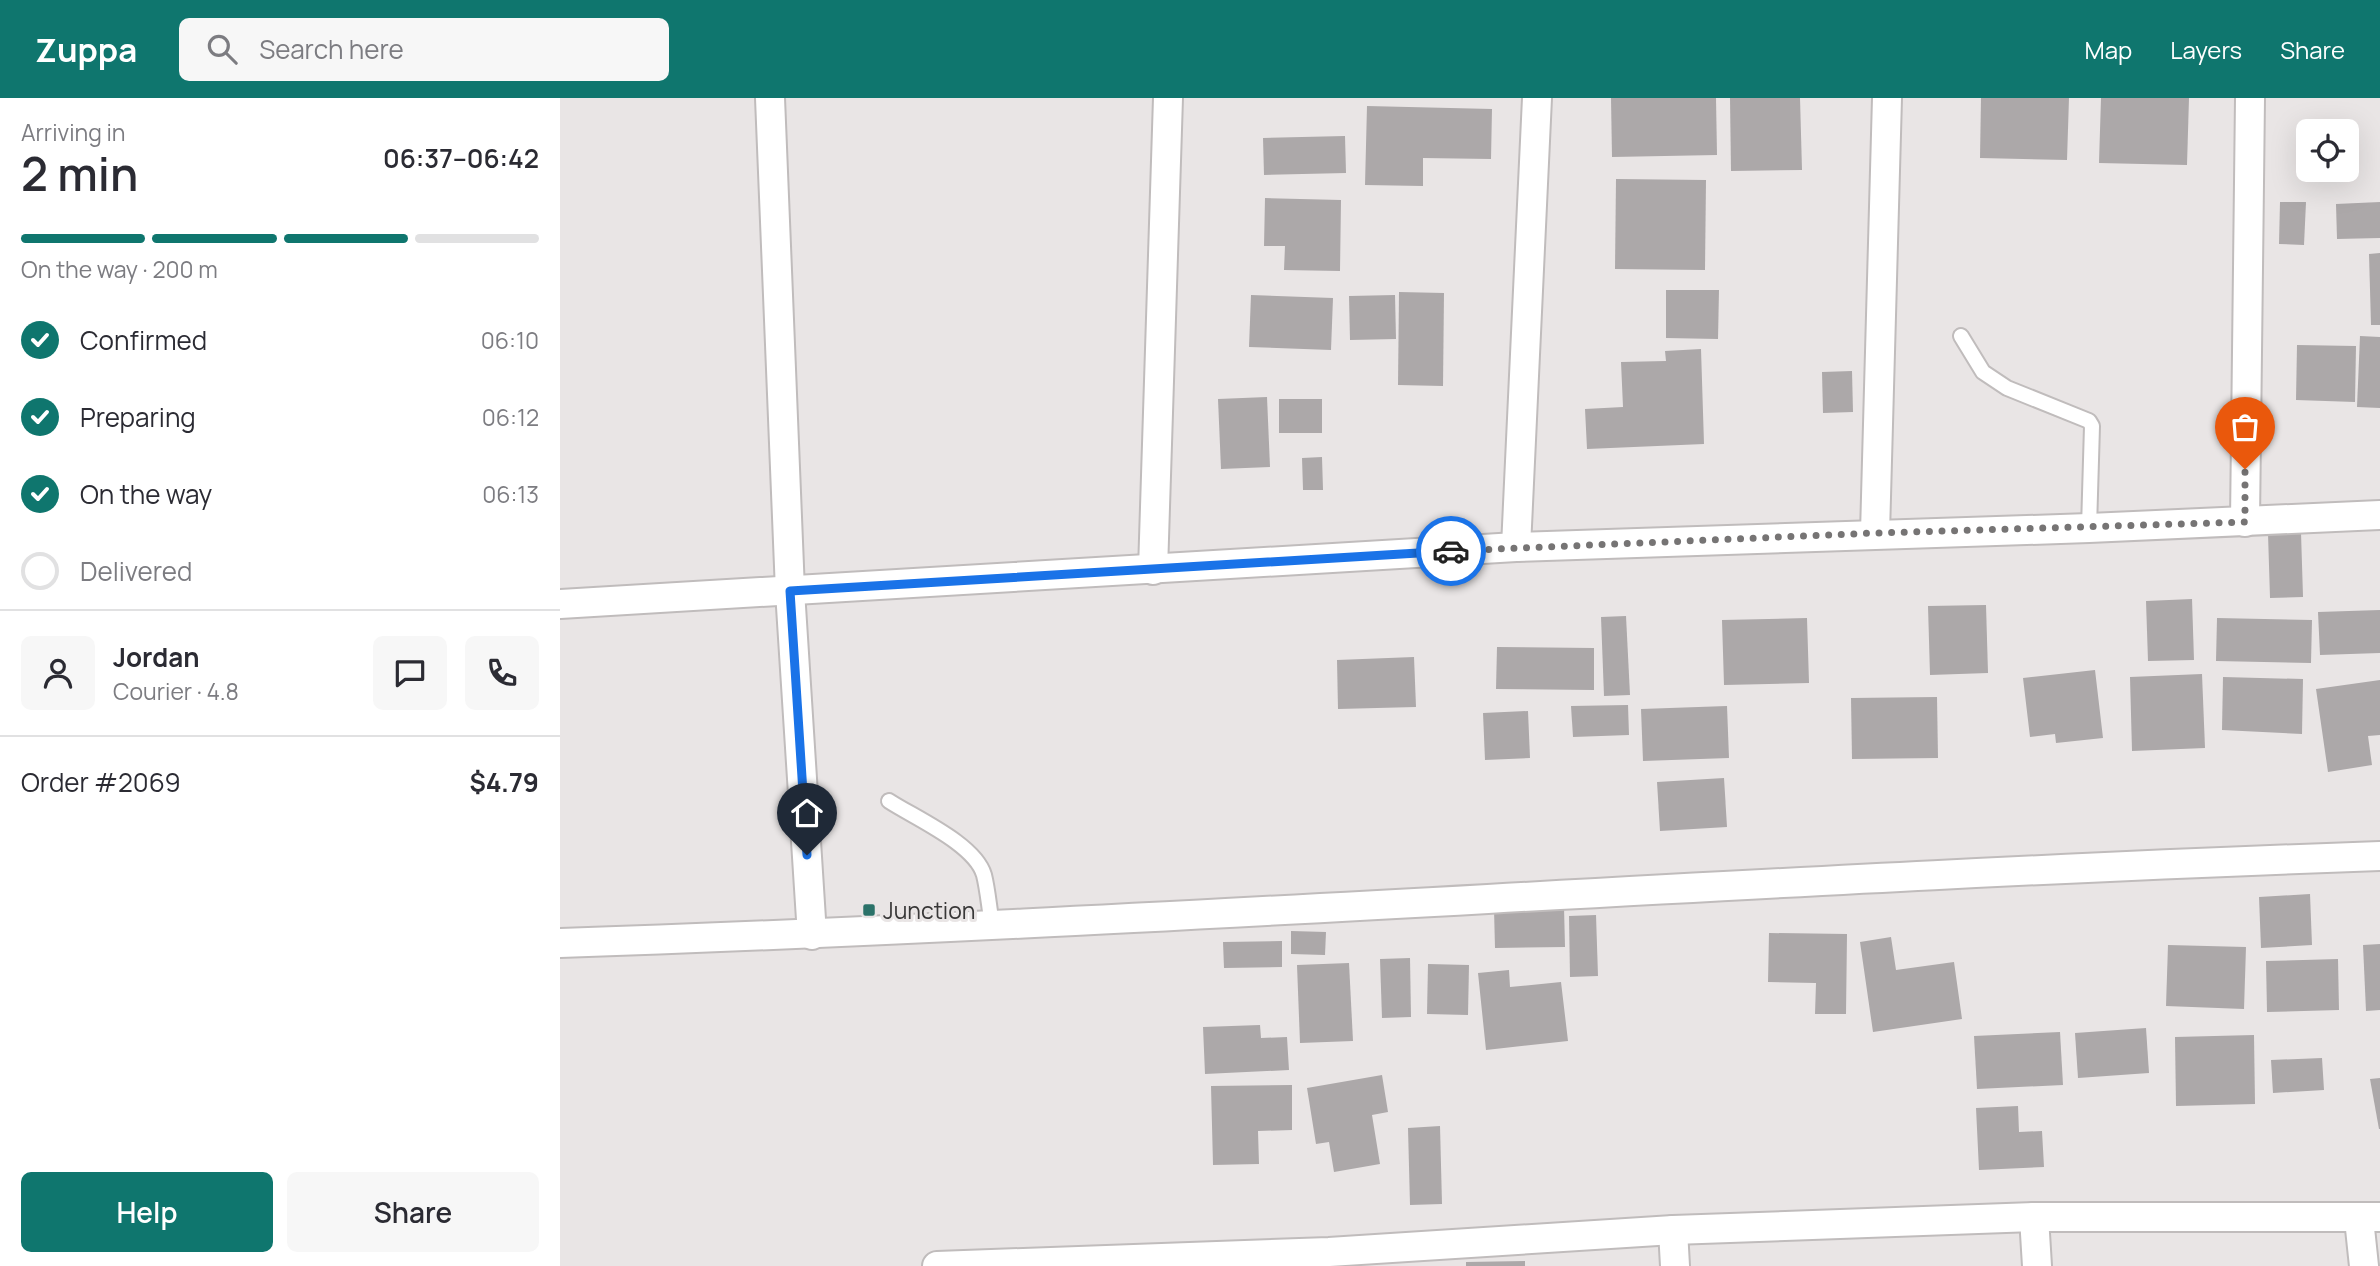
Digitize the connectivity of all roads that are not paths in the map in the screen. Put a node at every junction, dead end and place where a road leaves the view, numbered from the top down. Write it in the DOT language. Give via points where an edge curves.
graph roads {
  1 [pos="770,98"];
  2 [pos="1168,98"];
  3 [pos="1537,98"];
  4 [pos="1887,98"];
  5 [pos="2250,98"];
  6 [pos="1961,336"];
  7 [pos="2380,515"];
  8 [pos="2245,522"];
  9 [pos="2089,528"];
  10 [pos="1875,533"];
  11 [pos="1516,547"];
  12 [pos="1153,570"];
  13 [pos="790,591"];
  14 [pos="560,604"];
  15 [pos="889,801"];
  16 [pos="2380,856"];
  17 [pos="992,925"];
  18 [pos="812,934"];
  19 [pos="560,943"];
  20 [pos="2034,1217"];
  21 [pos="2370,1218"];
  22 [pos="1673,1230"];
  23 [pos="1330,1259"];
  24 [pos="965,1265"];
  25 [pos="937,1266"];
  26 [pos="1675,1266"];
  27 [pos="2037,1266"];
  28 [pos="2364,1266"];
  1 -- 13 [label="street"];
  2 -- 12 [label="street"];
  3 -- 11 [label="street"];
  4 -- 10 [label="street"];
  5 -- 8 [label="street"];
  6 -- 9 [label="lane" via="1983,372 2007,388 2089,421"];
  7 -- 8 [label="street"];
  8 -- 9 [label="street"];
  9 -- 10 [label="street"];
  10 -- 11 [label="street"];
  11 -- 12 [label="street"];
  12 -- 13 [label="street"];
  13 -- 14 [label="street"];
  13 -- 18 [label="street"];
  15 -- 17 [label="lane" via="962,846 975,859 984,874"];
  16 -- 17 [label="street" via="1720,885"];
  17 -- 18 [label="street"];
  18 -- 19 [label="street"];
  20 -- 21 [label="street"];
  20 -- 22 [label="street"];
  20 -- 27 [label="street"];
  21 -- 28 [label="street"];
  22 -- 23 [label="street"];
  22 -- 26 [label="street"];
  23 -- 24 [label="street"];
  24 -- 25 [label="street"];
}
